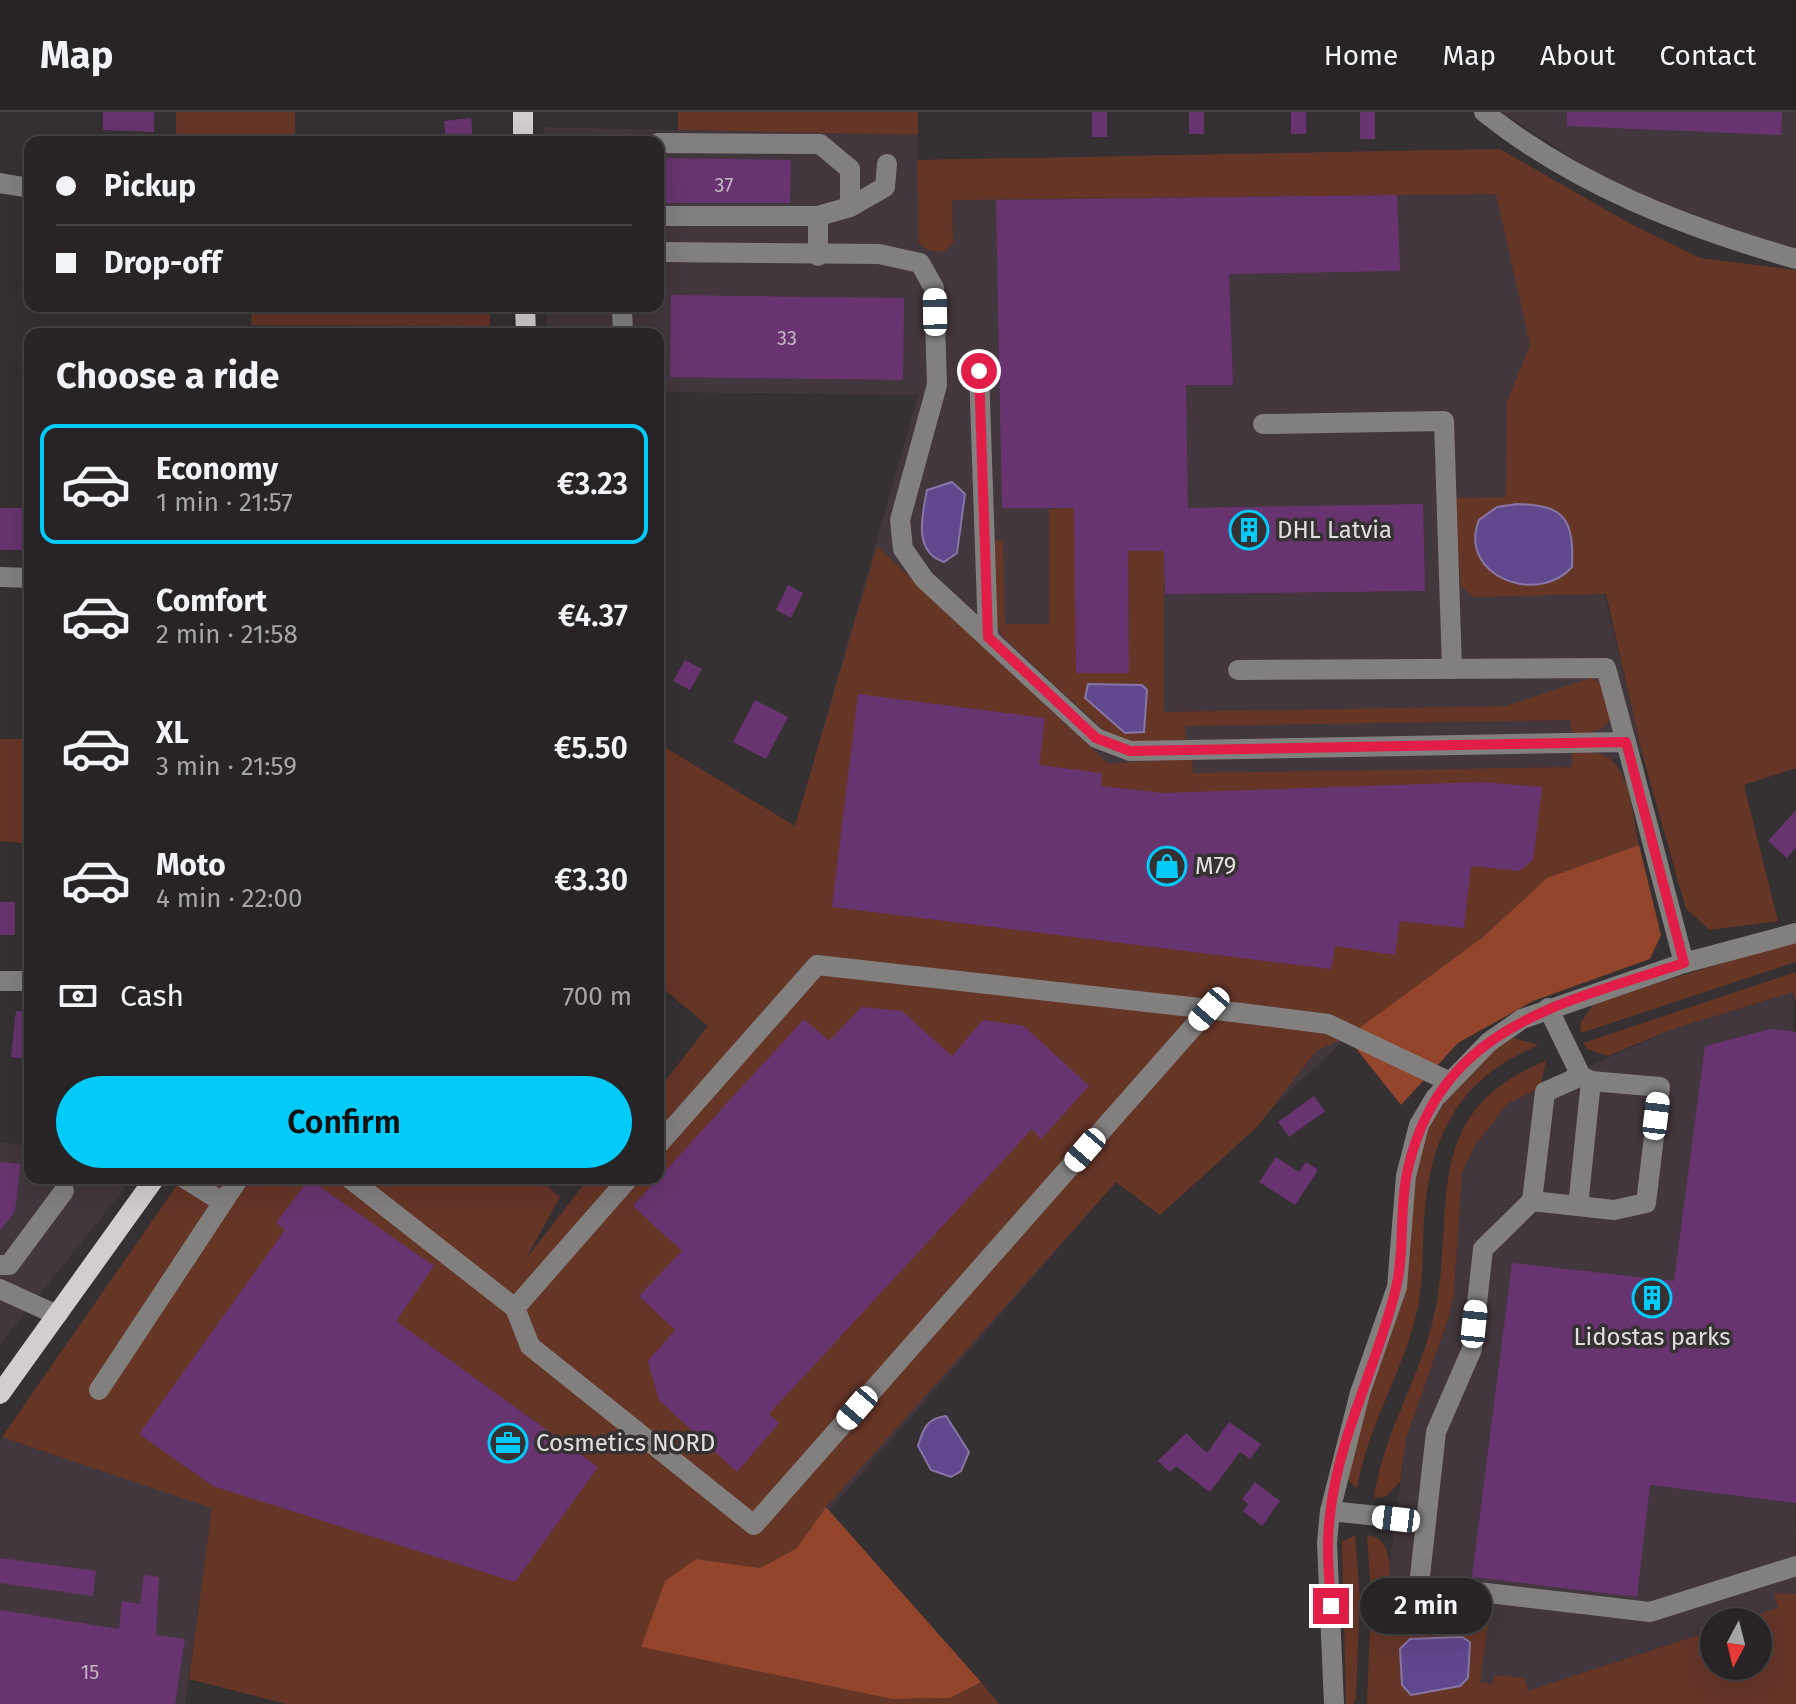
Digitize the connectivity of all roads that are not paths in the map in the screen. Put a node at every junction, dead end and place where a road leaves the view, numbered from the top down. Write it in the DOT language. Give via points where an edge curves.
graph roads {
  1 [pos="523,112"];
  2 [pos="1484,112"];
  3 [pos="523,136"];
  4 [pos="664,143"];
  5 [pos="887,164"];
  6 [pos="0,183"];
  7 [pos="24,187"];
  8 [pos="850,207"];
  9 [pos="664,216"];
  10 [pos="818,216"];
  11 [pos="664,252"];
  12 [pos="818,256"];
  13 [pos="1796,259"];
  14 [pos="979,371"];
  15 [pos="1263,424"];
  16 [pos="0,577"];
  17 [pos="24,578"];
  18 [pos="988,637"];
  19 [pos="1452,669"];
  20 [pos="1238,670"];
  21 [pos="1626,742"];
  22 [pos="1796,933"];
  23 [pos="1684,963"];
  24 [pos="0,981"];
  25 [pos="24,981"];
  26 [pos="1548,1008"];
  27 [pos="1209,1009"];
  28 [pos="1586,1079"];
  29 [pos="1448,1081"];
  30 [pos="664,1138"];
  31 [pos="151,1184"];
  32 [pos="194,1184"];
  33 [pos="234,1184"];
  34 [pos="357,1184"];
  35 [pos="624,1184"];
  36 [pos="64,1191"];
  37 [pos="221,1201"];
  38 [pos="1532,1201"];
  39 [pos="1578,1206"];
  40 [pos="0,1265"];
  41 [pos="0,1289"];
  42 [pos="515,1308"];
  43 [pos="57,1315"];
  44 [pos="99,1390"];
  45 [pos="0,1394"];
  46 [pos="1330,1511"];
  47 [pos="1426,1521"];
  48 [pos="1796,1566"];
  49 [pos="1334,1704"];
  1 -- 3 [label="main road"];
  2 -- 13 [label="street" via="1566,170 1655,211"];
  4 -- 8 [label="street" via="820,144 850,169"];
  5 -- 8 [label="street" via="885,187"];
  6 -- 7 [label="street"];
  8 -- 10 [label="street"];
  9 -- 10 [label="street"];
  10 -- 12 [label="street"];
  11 -- 12 [label="street"];
  12 -- 18 [label="street" via="902,256 920,263 934,288 937,385 900,520 903,549 924,579"];
  14 -- 18 [label="street"];
  15 -- 19 [label="street" via="1444,421"];
  16 -- 17 [label="street"];
  18 -- 21 [label="street" via="1096,738 1130,751"];
  19 -- 20 [label="street"];
  19 -- 21 [label="street" via="1606,668"];
  21 -- 23 [label="street"];
  22 -- 23 [label="street"];
  23 -- 26 [label="street"];
  24 -- 25 [label="street"];
  26 -- 28 [label="street"];
  26 -- 29 [label="street" via="1489,1042"];
  27 -- 29 [label="street" via="1328,1024"];
  27 -- 30 [label="street" via="817,965"];
  27 -- 42 [label="street" via="754,1525 530,1346"];
  28 -- 38 [label="street" via="1545,1092"];
  28 -- 39 [label="street"];
  28 -- 39 [label="street" via="1660,1087 1646,1203 1614,1210"];
  29 -- 46 [label="street" via="1419,1125 1406,1176 1397,1287 1360,1393"];
  31 -- 43 [label="main road"];
  32 -- 37 [label="street"];
  33 -- 37 [label="street"];
  34 -- 42 [label="street"];
  35 -- 42 [label="street"];
  36 -- 40 [label="street" via="9,1265"];
  37 -- 44 [label="street"];
  38 -- 39 [label="street"];
  38 -- 47 [label="street" via="1483,1249 1472,1349 1436,1432"];
  41 -- 43 [label="street"];
  43 -- 45 [label="main road"];
  46 -- 47 [label="street"];
  46 -- 49 [label="street"];
  47 -- 48 [label="street" via="1419,1585 1650,1612"];
}
